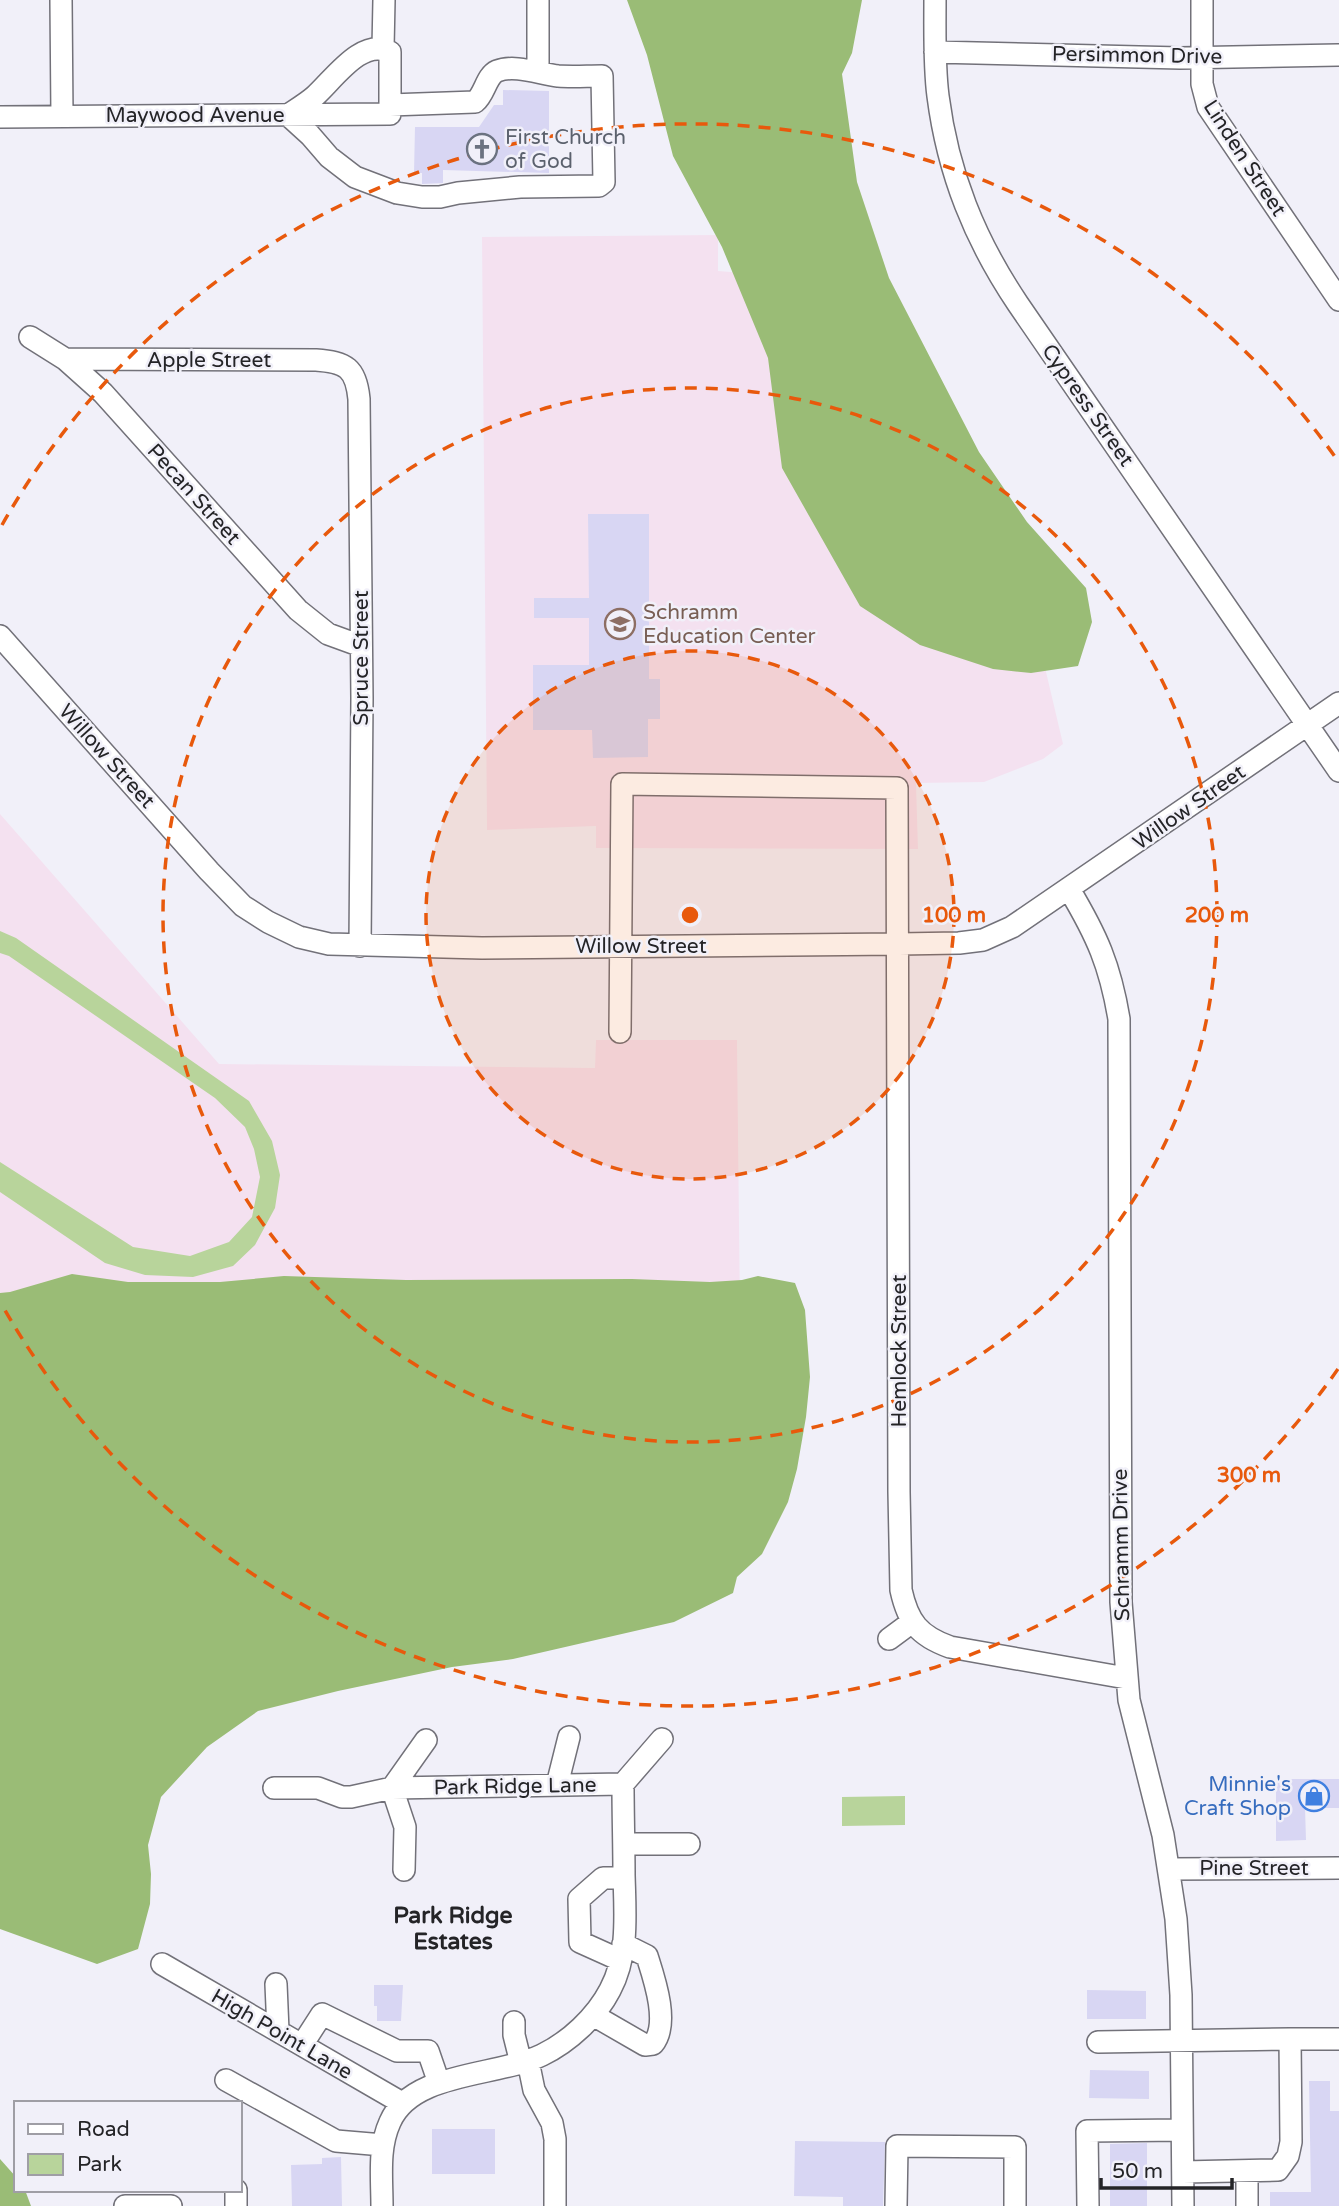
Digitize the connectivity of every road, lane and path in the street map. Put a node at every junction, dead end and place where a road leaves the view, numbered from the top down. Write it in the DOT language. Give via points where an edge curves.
graph roads {
  1 [pos="61,0"];
  2 [pos="384,0"];
  3 [pos="538,0"];
  4 [pos="934,0"];
  5 [pos="1202,0"];
  6 [pos="383,48"];
  7 [pos="935,52"];
  8 [pos="1338,55"];
  9 [pos="1202,57"];
  10 [pos="538,71"];
  11 [pos="390,109"];
  12 [pos="288,115"];
  13 [pos="62,116"];
  14 [pos="0,117"];
  15 [pos="1339,300"];
  16 [pos="30,337"];
  17 [pos="65,359"];
  18 [pos="351,371"];
  19 [pos="0,636"];
  20 [pos="361,646"];
  21 [pos="1339,703"];
  22 [pos="1307,725"];
  23 [pos="1339,771"];
  24 [pos="1069,889"];
  25 [pos="899,944"];
  26 [pos="360,946"];
  27 [pos="621,946"];
  28 [pos="620,1032"];
  29 [pos="912,1622"];
  30 [pos="889,1639"];
  31 [pos="1126,1678"];
  32 [pos="569,1737"];
  33 [pos="426,1740"];
  34 [pos="662,1740"];
  35 [pos="623,1784"];
  36 [pos="557,1785"];
  37 [pos="392,1787"];
  38 [pos="274,1788"];
  39 [pos="624,1844"];
  40 [pos="689,1844"];
  41 [pos="1339,1868"];
  42 [pos="1170,1869"];
  43 [pos="404,1870"];
  44 [pos="624,1878"];
  45 [pos="622,1952"];
  46 [pos="162,1964"];
  47 [pos="276,1984"];
  48 [pos="593,2015"];
  49 [pos="514,2022"];
  50 [pos="278,2031"];
  51 [pos="1290,2039"];
  52 [pos="1339,2039"];
  53 [pos="1182,2041"];
  54 [pos="1098,2042"];
  55 [pos="302,2045"];
  56 [pos="524,2062"];
  57 [pos="226,2080"];
  58 [pos="439,2083"];
  59 [pos="402,2103"];
  60 [pos="1182,2130"];
  61 [pos="383,2145"];
  62 [pos="1247,2171"];
  63 [pos="1183,2172"];
  64 [pos="125,2206"];
  65 [pos="171,2206"];
  66 [pos="382,2206"];
  67 [pos="555,2206"];
  68 [pos="896,2206"];
  69 [pos="1015,2206"];
  70 [pos="1088,2206"];
  71 [pos="1183,2206"];
  72 [pos="1247,2206"];
  1 -- 13 [label="street"];
  2 -- 6 [label="street"];
  3 -- 10 [label="street"];
  4 -- 7 [label="street, Cypress Street"];
  5 -- 9 [label="street, Linden Street"];
  6 -- 11 [label="street" via="390,52"];
  6 -- 12 [label="street" via="371,48 357,56"];
  7 -- 9 [label="street, Persimmon Drive"];
  7 -- 22 [label="street, Cypress Street" via="938,95 954,176 988,256"];
  8 -- 9 [label="street, Persimmon Drive"];
  9 -- 15 [label="street, Linden Street" via="1208,107"];
  10 -- 11 [label="street, Maywood Avenue" via="498,71 475,102"];
  10 -- 12 [label="street" via="602,76 606,176 599,186 520,187 440,197 397,193 355,177"];
  11 -- 12 [label="street, Maywood Avenue"];
  12 -- 13 [label="street, Maywood Avenue"];
  13 -- 14 [label="street, Maywood Avenue"];
  16 -- 17 [label="street, Pecan Street"];
  17 -- 18 [label="street, Apple Street" via="316,360 344,365"];
  17 -- 20 [label="street, Pecan Street" via="103,393 298,610 328,634"];
  18 -- 20 [label="street, Spruce Street" via="359,399"];
  19 -- 26 [label="street, Willow Street" via="243,906 299,937"];
  20 -- 26 [label="street, Spruce Street"];
  21 -- 22 [label="street, Willow Street"];
  22 -- 23 [label="street, Cypress Street"];
  22 -- 24 [label="street, Willow Street"];
  24 -- 25 [label="street, Willow Street" via="1012,927 983,940"];
  24 -- 31 [label="street, Schramm Drive" via="1105,959 1119,1019 1119,1524"];
  25 -- 27 [label="street, Willow Street"];
  25 -- 27 [label="street, Hemlock Street" via="897,788 622,784"];
  25 -- 29 [label="street, Hemlock Street" via="901,1576 904,1604"];
  26 -- 27 [label="street, Willow Street"];
  27 -- 28 [label="street"];
  29 -- 30 [label="street"];
  29 -- 31 [label="street" via="950,1647"];
  31 -- 42 [label="street, Schramm Drive"];
  32 -- 36 [label="street"];
  33 -- 37 [label="street"];
  34 -- 35 [label="street"];
  35 -- 36 [label="street, Park Ridge Lane"];
  35 -- 39 [label="street, Park Ridge Lane"];
  36 -- 37 [label="street, Park Ridge Lane"];
  37 -- 38 [label="street, Park Ridge Lane" via="351,1797 318,1788"];
  37 -- 43 [label="street" via="405,1827"];
  39 -- 40 [label="street"];
  39 -- 44 [label="street, Park Ridge Lane"];
  41 -- 42 [label="street, Pine Street"];
  42 -- 53 [label="street, Schramm Drive"];
  44 -- 45 [label="street, Park Ridge Lane"];
  44 -- 45 [label="street" via="603,1878 579,1899 580,1942"];
  45 -- 48 [label="street, Park Ridge Lane" via="610,1991"];
  45 -- 48 [label="street" via="647,1956 660,1998 658,2038 645,2045"];
  46 -- 50 [label="street, High Point Lane"];
  47 -- 50 [label="street"];
  48 -- 56 [label="street, Park Ridge Lane" via="556,2048"];
  49 -- 56 [label="street"];
  50 -- 55 [label="street, High Point Lane"];
  51 -- 52 [label="street"];
  51 -- 53 [label="street"];
  51 -- 62 [label="street" via="1288,2156 1279,2170"];
  53 -- 54 [label="street"];
  53 -- 60 [label="street, Schramm Drive"];
  55 -- 58 [label="street" via="321,2014 397,2051 428,2051"];
  55 -- 59 [label="street, High Point Lane"];
  56 -- 58 [label="street, Park Ridge Lane"];
  56 -- 67 [label="street" via="552,2123"];
  57 -- 61 [label="street" via="336,2141"];
  58 -- 59 [label="street, Park Ridge Lane"];
  59 -- 61 [label="street"];
  60 -- 63 [label="street, Schramm Drive"];
  60 -- 70 [label="street" via="1087,2131"];
  61 -- 66 [label="street"];
  62 -- 63 [label="street"];
  62 -- 72 [label="street"];
  63 -- 71 [label="street, Schramm Drive"];
  64 -- 65 [label="street"];
  68 -- 69 [label="street" via="897,2146 1015,2147"];
}
